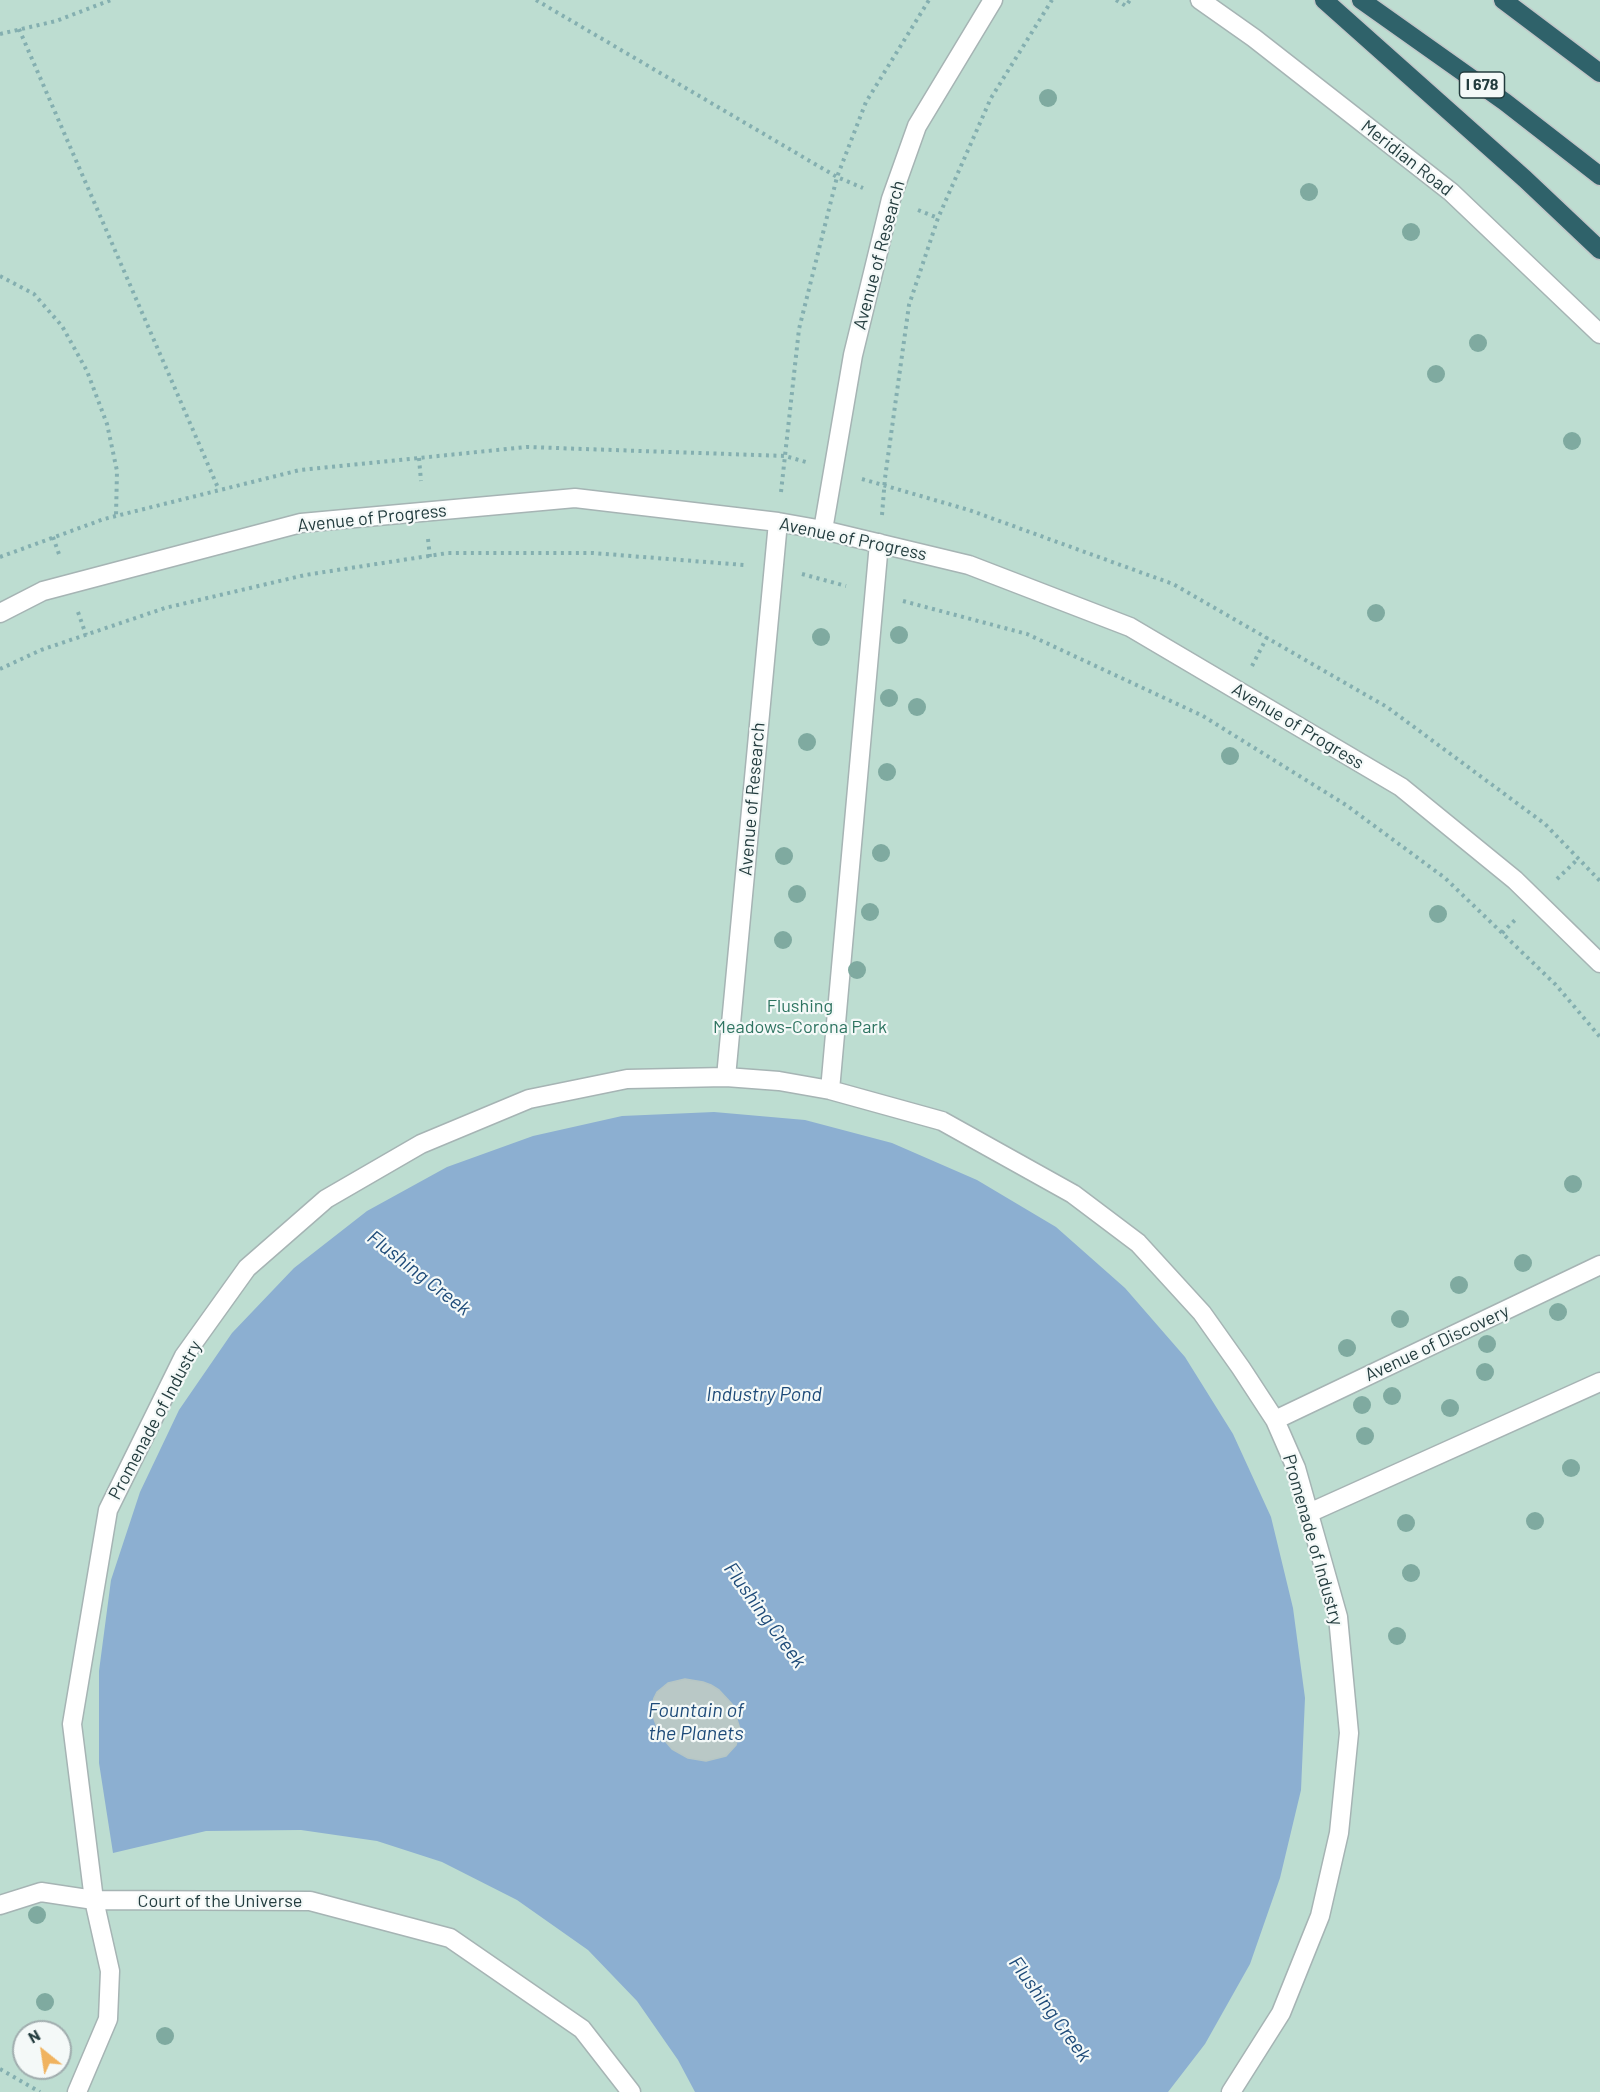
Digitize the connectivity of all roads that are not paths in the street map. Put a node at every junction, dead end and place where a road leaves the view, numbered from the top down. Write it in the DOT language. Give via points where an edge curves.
graph roads {
  1 [pos="993,0"];
  2 [pos="1200,0"];
  3 [pos="1324,0"];
  4 [pos="1361,0"];
  5 [pos="1503,0"];
  6 [pos="1600,73"];
  7 [pos="1600,176"];
  8 [pos="1600,250"];
  9 [pos="1600,334"];
  10 [pos="778,522"];
  11 [pos="823,530"];
  12 [pos="879,543"];
  13 [pos="0,613"];
  14 [pos="1600,963"];
  15 [pos="726,1077"];
  16 [pos="830,1090"];
  17 [pos="1600,1265"];
  18 [pos="1600,1382"];
  19 [pos="1275,1420"];
  20 [pos="1309,1513"];
  21 [pos="94,1900"];
  22 [pos="0,1905"];
  23 [pos="77,2092"];
  24 [pos="631,2092"];
  25 [pos="1231,2092"];
  1 -- 11 [label="street, Avenue of Research" via="917,126 891,199 853,355"];
  2 -- 9 [label="street, Meridian Road" via="1451,192"];
  3 -- 8 [label="highway"];
  4 -- 7 [label="highway, I 678" via="1505,102"];
  5 -- 6 [label="highway"];
  10 -- 11 [label="street, Avenue of Progress"];
  10 -- 13 [label="street, Avenue of Progress" via="575,498 301,523 43,591"];
  10 -- 15 [label="street, Avenue of Research"];
  11 -- 12 [label="street, Avenue of Progress"];
  12 -- 14 [label="street, Avenue of Progress" via="969,565 1130,627 1170,650 1401,787 1515,880"];
  12 -- 16 [label="street"];
  15 -- 16 [label="street, Promenade of Industry"];
  15 -- 21 [label="street, Promenade of Industry" via="627,1079 529,1098 421,1144 326,1199 246,1268 184,1356 108,1510 72,1724"];
  16 -- 19 [label="street, Promenade of Industry" via="942,1121 1073,1194 1138,1243 1202,1313"];
  17 -- 19 [label="street, Avenue of Discovery"];
  18 -- 20 [label="street"];
  19 -- 20 [label="street, Promenade of Industry" via="1296,1467"];
  20 -- 25 [label="street, Promenade of Industry" via="1338,1617 1344,1675 1349,1733 1339,1833 1320,1916 1281,2013"];
  21 -- 22 [label="street, Court of the Universe" via="41,1892"];
  21 -- 23 [label="street, Promenade of Industry" via="110,1971 108,2019"];
  21 -- 24 [label="street, Court of the Universe" via="310,1900 450,1938 582,2029"];
}
